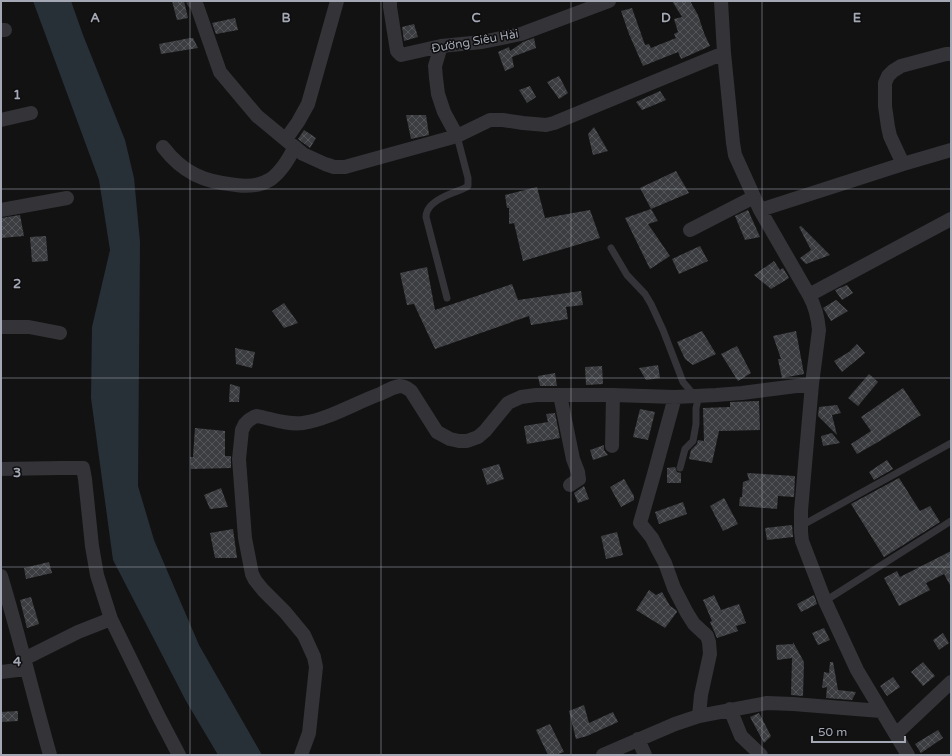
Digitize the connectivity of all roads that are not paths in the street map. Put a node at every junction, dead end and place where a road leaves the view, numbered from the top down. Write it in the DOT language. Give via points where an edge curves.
graph roads {
  1 [pos="193,1"];
  2 [pos="337,1"];
  3 [pos="390,1"];
  4 [pos="609,1"];
  5 [pos="721,1"];
  6 [pos="441,46"];
  7 [pos="724,53"];
  8 [pos="951,54"];
  9 [pos="31,113"];
  10 [pos="1,120"];
  11 [pos="457,136"];
  12 [pos="290,143"];
  13 [pos="163,147"];
  14 [pos="951,150"];
  15 [pos="903,164"];
  16 [pos="67,198"];
  17 [pos="757,204"];
  18 [pos="1,210"];
  19 [pos="951,219"];
  20 [pos="690,230"];
  21 [pos="611,248"];
  22 [pos="809,295"];
  23 [pos="447,298"];
  24 [pos="1,327"];
  25 [pos="60,333"];
  26 [pos="812,384"];
  27 [pos="560,395"];
  28 [pos="613,395"];
  29 [pos="696,396"];
  30 [pos="675,397"];
  31 [pos="951,443"];
  32 [pos="612,446"];
  33 [pos="680,468"];
  34 [pos="1,469"];
  35 [pos="570,485"];
  36 [pos="951,521"];
  37 [pos="801,527"];
  38 [pos="1,576"];
  39 [pos="825,601"];
  40 [pos="112,619"];
  41 [pos="25,664"];
  42 [pos="1,672"];
  43 [pos="951,682"];
  44 [pos="730,709"];
  45 [pos="881,711"];
  46 [pos="700,716"];
  47 [pos="896,734"];
  48 [pos="638,739"];
  49 [pos="50,755"];
  50 [pos="180,755"];
  51 [pos="301,755"];
  52 [pos="603,755"];
  53 [pos="645,755"];
  54 [pos="761,755"];
  55 [pos="908,755"];
  1 -- 12 [label="street" via="220,72 257,116"];
  2 -- 12 [label="street" via="308,104"];
  3 -- 6 [label="street, Đường Siêu Hài" via="397,51 401,55"];
  4 -- 6 [label="street, Đường Siêu Hài" via="521,34 482,42"];
  5 -- 7 [label="street"];
  6 -- 11 [label="street" via="435,66 438,94"];
  7 -- 11 [label="street" via="554,123 546,125 490,120"];
  7 -- 17 [label="street" via="735,155"];
  8 -- 15 [label="street" via="901,66 888,76 885,83 888,127"];
  9 -- 10 [label="street"];
  11 -- 12 [label="street" via="345,166 325,164 303,154"];
  11 -- 23 [label="lane" via="468,186 434,203 426,213"];
  12 -- 13 [label="street" via="287,161 271,179 254,186 207,181 189,172"];
  14 -- 15 [label="street"];
  15 -- 17 [label="street"];
  16 -- 18 [label="street"];
  17 -- 20 [label="street"];
  17 -- 22 [label="street"];
  19 -- 22 [label="street"];
  21 -- 29 [label="lane" via="627,275 651,304 683,382"];
  22 -- 26 [label="street" via="814,304 819,330"];
  24 -- 25 [label="street"];
  26 -- 29 [label="street"];
  26 -- 37 [label="street"];
  27 -- 28 [label="street"];
  27 -- 35 [label="street" via="579,479"];
  27 -- 51 [label="street" via="521,397 508,403 485,431 467,441 450,439 437,432 411,391 404,386 310,422 286,423 257,416 245,424 242,430 240,459 245,538 252,574 263,590 304,635 316,667 309,733"];
  28 -- 30 [label="street"];
  28 -- 32 [label="street"];
  29 -- 30 [label="street"];
  29 -- 33 [label="lane" via="693,441 685,449"];
  30 -- 46 [label="street" via="640,523 652,538 687,613 707,636 709,642 710,654"];
  31 -- 37 [label="lane"];
  34 -- 40 [label="street" via="83,468 97,575"];
  36 -- 39 [label="lane"];
  37 -- 39 [label="street" via="802,541"];
  38 -- 41 [label="street"];
  39 -- 45 [label="street" via="857,670"];
  40 -- 41 [label="street" via="78,632"];
  40 -- 50 [label="street"];
  41 -- 42 [label="street"];
  41 -- 49 [label="street"];
  43 -- 47 [label="street"];
  44 -- 45 [label="street" via="767,703"];
  44 -- 46 [label="street"];
  44 -- 54 [label="street" via="741,736"];
  45 -- 47 [label="street"];
  46 -- 48 [label="street"];
  47 -- 55 [label="street"];
  48 -- 52 [label="street"];
  48 -- 53 [label="street"];
}
